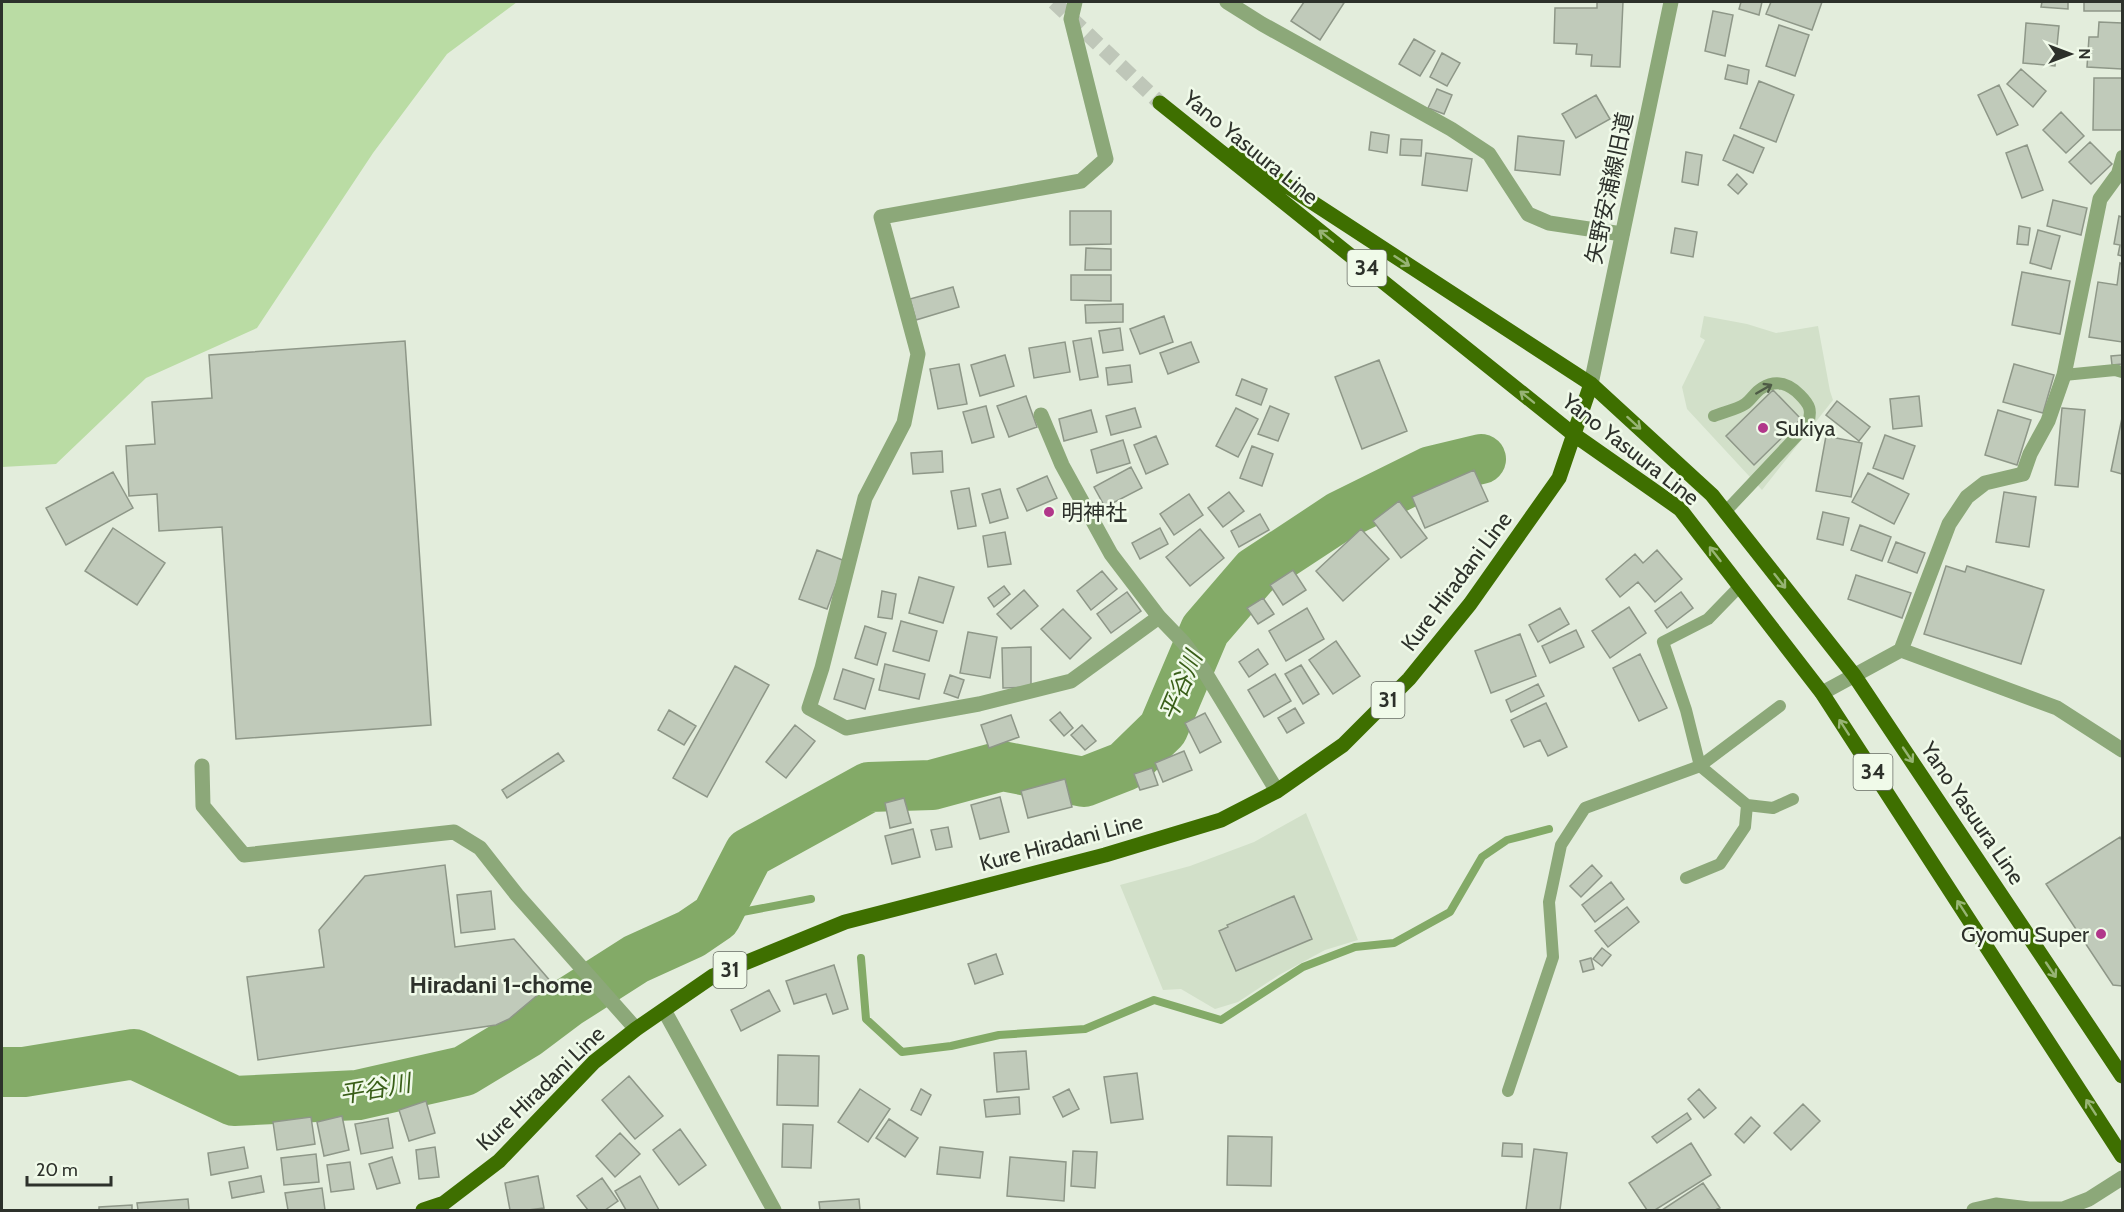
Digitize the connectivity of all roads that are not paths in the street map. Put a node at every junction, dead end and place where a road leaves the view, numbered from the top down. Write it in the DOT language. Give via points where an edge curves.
graph roads {
  1 [pos="1075,2"];
  2 [pos="1227,2"];
  3 [pos="1671,2"];
  4 [pos="2122,156"];
  5 [pos="2119,176"];
  6 [pos="1622,234"];
  7 [pos="2122,372"];
  8 [pos="2064,375"];
  9 [pos="1591,384"];
  10 [pos="1041,415"];
  11 [pos="1714,416"];
  12 [pos="1573,434"];
  13 [pos="1725,512"];
  14 [pos="1740,586"];
  15 [pos="1159,617"];
  16 [pos="1901,650"];
  17 [pos="1854,675"];
  18 [pos="1822,693"];
  19 [pos="1780,706"];
  20 [pos="2122,750"];
  21 [pos="202,766"];
  22 [pos="1700,766"];
  23 [pos="1276,791"];
  24 [pos="1793,799"];
  25 [pos="1747,805"];
  26 [pos="1686,878"];
  27 [pos="664,1011"];
  28 [pos="636,1029"];
  29 [pos="2122,1076"];
  30 [pos="1508,1091"];
  31 [pos="2122,1156"];
  32 [pos="2122,1178"];
  33 [pos="423,1210"];
  34 [pos="774,1210"];
  35 [pos="1974,1210"];
  1 -- 15 [label="street" via="1071,19 1106,159 1081,182 881,217 918,354 904,423 865,498 809,708 846,728 979,704 1071,681"];
  2 -- 6 [label="street" via="1489,154 1528,214 1549,223"];
  3 -- 6 [label="street, 矢野安浦線旧道"];
  4 -- 5 [label="lane"];
  5 -- 8 [label="street" via="2100,199"];
  6 -- 9 [label="street, 矢野安浦線旧道"];
  7 -- 8 [label="lane"];
  8 -- 16 [label="street" via="2023,474 1985,483 1967,497 1949,524"];
  9 -- 12 [label="main road, Kure Hiradani Line / 31"];
  12 -- 9 [label="main road, Yano Yasuura Line / 34, one-way" via="1160,103"];
  9 -- 13 [label="main road, Yano Yasuura Line / 34, one-way" via="1712,495"];
  10 -- 15 [label="street" via="1062,465 1111,554"];
  11 -- 13 [label="lane, one-way" via="1743,405 1762,388 1775,384 1792,387 1810,404 1811,412 1808,424"];
  14 -- 12 [label="main road, Yano Yasuura Line / 34, one-way" via="1680,509"];
  12 -- 23 [label="main road, Kure Hiradani Line / 31" via="1559,478 1470,604 1409,679 1343,745"];
  13 -- 17 [label="main road, Yano Yasuura Line / 34, one-way"];
  14 -- 18 [label="main road, Yano Yasuura Line / 34"];
  14 -- 22 [label="lane" via="1708,619 1664,642"];
  15 -- 23 [label="street" via="1203,669"];
  16 -- 17 [label="street"];
  16 -- 20 [label="street" via="2057,708"];
  17 -- 18 [label="street"];
  17 -- 29 [label="main road, Yano Yasuura Line / 34, one-way"];
  31 -- 18 [label="main road, Yano Yasuura Line / 34, one-way"];
  19 -- 22 [label="lane"];
  21 -- 28 [label="street" via="203,806 244,855 454,832 480,848"];
  22 -- 25 [label="lane"];
  22 -- 30 [label="lane" via="1585,808 1561,845 1549,902 1553,957"];
  23 -- 27 [label="main road, Kure Hiradani Line / 31" via="1221,820 1105,855 845,922 713,976"];
  24 -- 25 [label="lane" via="1773,808"];
  25 -- 26 [label="lane" via="1745,827 1720,864"];
  27 -- 28 [label="main road, Kure Hiradani Line / 31"];
  27 -- 34 [label="street"];
  28 -- 33 [label="main road, Kure Hiradani Line / 31" via="594,1062 499,1161 444,1203"];
  32 -- 35 [label="street" via="2089,1199 2063,1209 1996,1205"];
}
